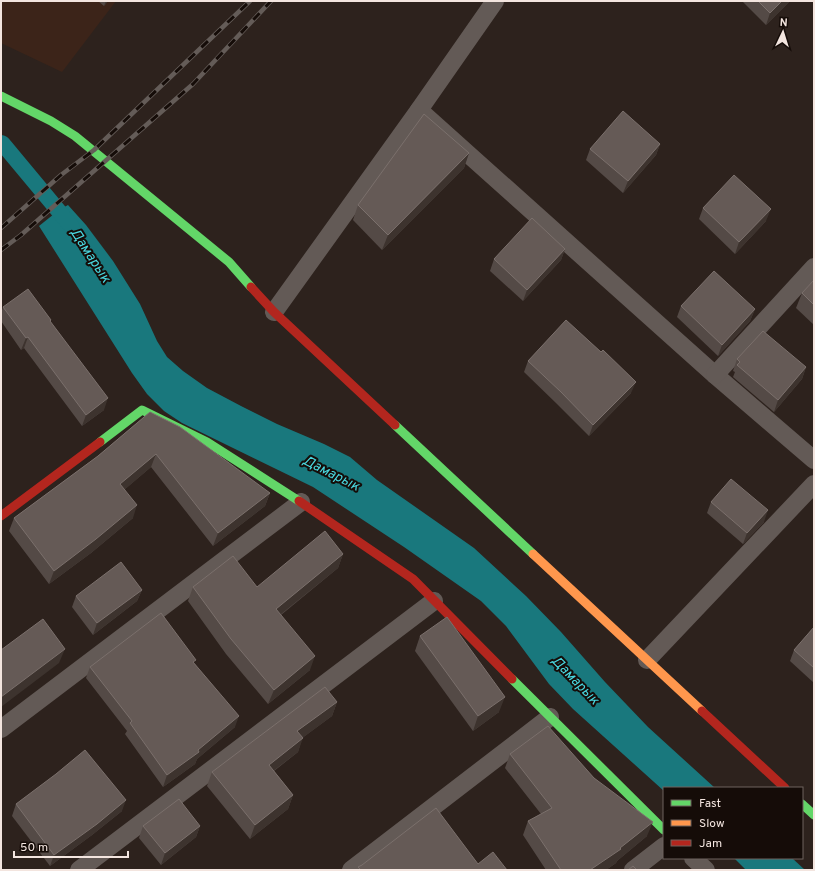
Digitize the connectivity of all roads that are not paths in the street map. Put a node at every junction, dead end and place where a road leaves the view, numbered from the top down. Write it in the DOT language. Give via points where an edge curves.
graph roads {
  1 [pos="495,1"];
  2 [pos="1,96"];
  3 [pos="419,110"];
  4 [pos="814,267"];
  5 [pos="274,312"];
  6 [pos="715,375"];
  7 [pos="814,460"];
  8 [pos="812,491"];
  9 [pos="301,502"];
  10 [pos="1,516"];
  11 [pos="434,601"];
  12 [pos="647,660"];
  13 [pos="550,717"];
  14 [pos="1,729"];
  15 [pos="784,787"];
  16 [pos="803,805"];
  17 [pos="814,815"];
  18 [pos="663,829"];
  19 [pos="663,847"];
  20 [pos="694,859"];
  21 [pos="79,870"];
  22 [pos="351,870"];
  23 [pos="633,870"];
  24 [pos="706,870"];
  1 -- 3 [label="street"];
  2 -- 5 [label="main road" via="51,122 94,150 229,262"];
  3 -- 5 [label="street"];
  3 -- 6 [label="street"];
  4 -- 6 [label="street"];
  5 -- 12 [label="main road"];
  6 -- 7 [label="street"];
  8 -- 12 [label="street"];
  9 -- 10 [label="main road" via="207,442 142,410"];
  9 -- 11 [label="main road" via="412,579"];
  9 -- 14 [label="street"];
  11 -- 13 [label="main road"];
  11 -- 21 [label="street"];
  12 -- 15 [label="main road"];
  13 -- 18 [label="main road"];
  13 -- 22 [label="street"];
  16 -- 17 [label="main road"];
  19 -- 23 [label="street"];
  20 -- 24 [label="street"];
}
